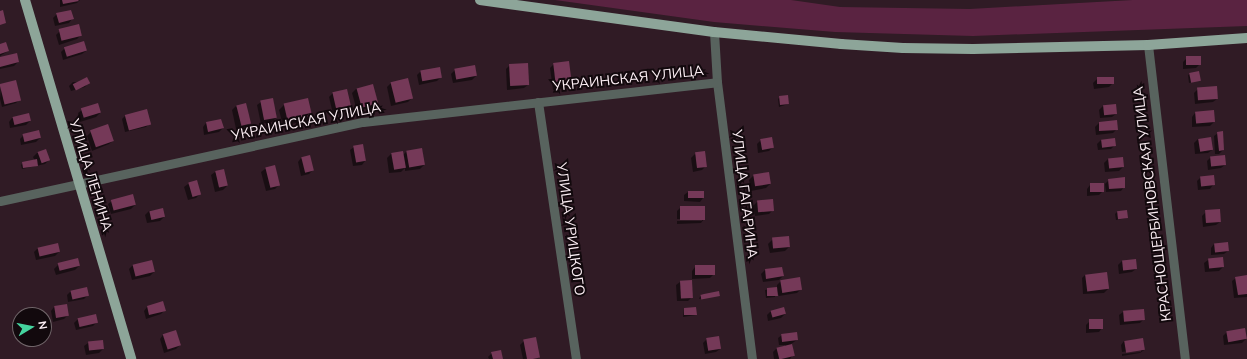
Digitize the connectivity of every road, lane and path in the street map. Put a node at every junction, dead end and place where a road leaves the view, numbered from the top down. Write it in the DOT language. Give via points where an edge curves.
graph roads {
  1 [pos="25,0"];
  2 [pos="480,0"];
  3 [pos="714,32"];
  4 [pos="1247,38"];
  5 [pos="1148,45"];
  6 [pos="717,82"];
  7 [pos="538,102"];
  8 [pos="80,184"];
  9 [pos="0,201"];
  10 [pos="131,359"];
  11 [pos="576,359"];
  12 [pos="752,359"];
  13 [pos="1185,359"];
  1 -- 8 [label="main road, УЛИЦА ЛЕНИНА"];
  2 -- 3 [label="main road"];
  3 -- 5 [label="main road" via="903,48"];
  3 -- 6 [label="street, УЛИЦА ГАГАРИНА"];
  4 -- 5 [label="main road"];
  5 -- 13 [label="street, КРАСНОЩЕРБИНОВСКАЯ УЛИЦА"];
  6 -- 7 [label="street, УКРАИНСКАЯ УЛИЦА"];
  6 -- 12 [label="street, УЛИЦА ГАГАРИНА"];
  7 -- 8 [label="street, УКРАИНСКАЯ УЛИЦА" via="363,122"];
  7 -- 11 [label="street, УЛИЦА УРИЦКОГО"];
  8 -- 9 [label="street, УКРАИНСКАЯ УЛИЦА"];
  8 -- 10 [label="main road, УЛИЦА ЛЕНИНА"];
}
